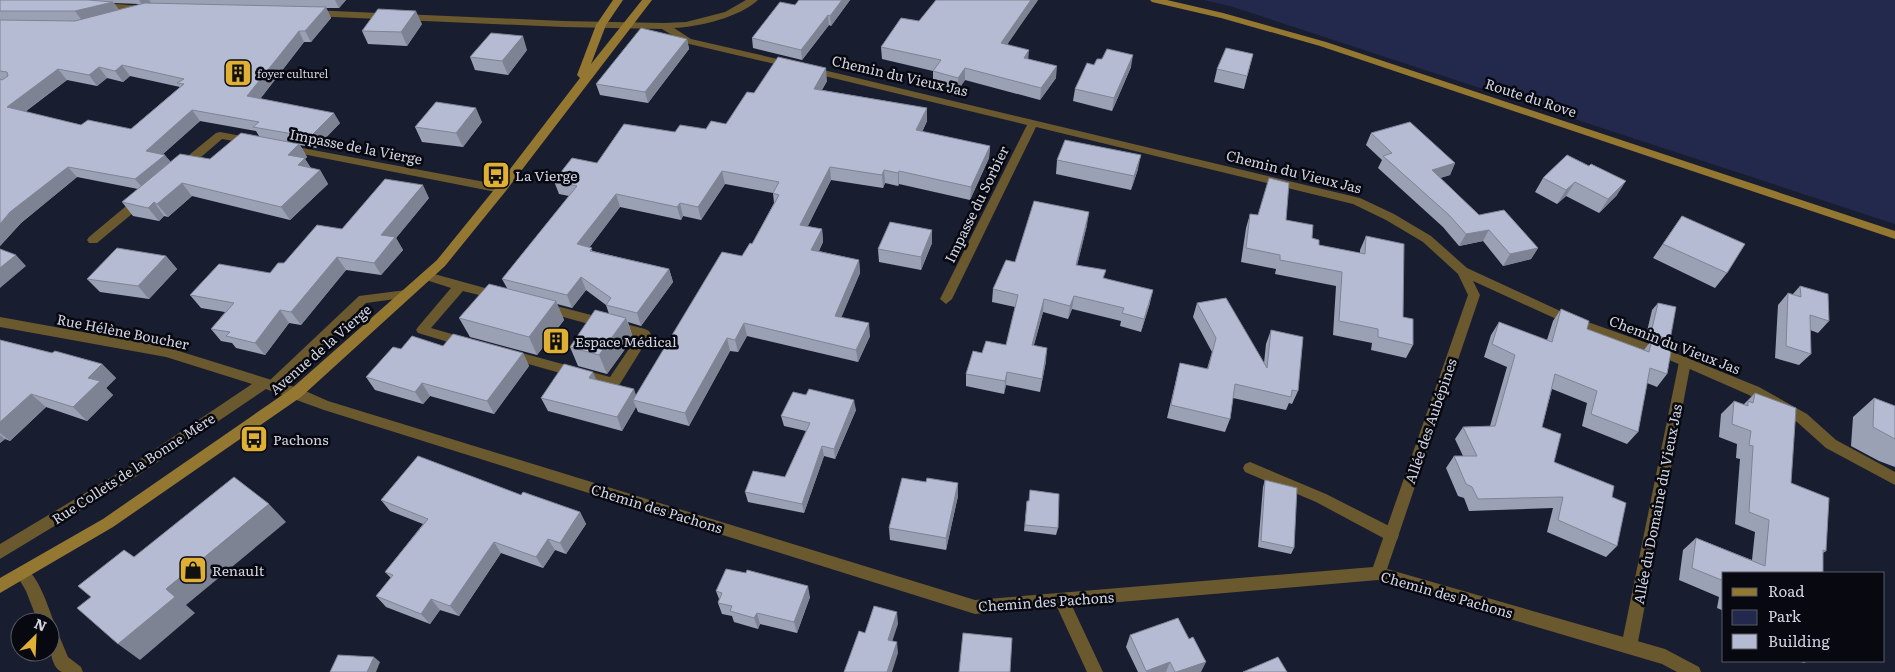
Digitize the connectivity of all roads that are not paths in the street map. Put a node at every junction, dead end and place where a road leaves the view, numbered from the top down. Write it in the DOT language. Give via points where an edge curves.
graph roads {
  1 [pos="143,0"];
  2 [pos="618,0"];
  3 [pos="647,0"];
  4 [pos="753,0"];
  5 [pos="1155,0"];
  6 [pos="94,6"];
  7 [pos="133,8"];
  8 [pos="301,12"];
  9 [pos="117,18"];
  10 [pos="601,25"];
  11 [pos="627,25"];
  12 [pos="664,26"];
  13 [pos="578,87"];
  14 [pos="1033,123"];
  15 [pos="175,172"];
  16 [pos="501,189"];
  17 [pos="153,191"];
  18 [pos="1895,235"];
  19 [pos="93,240"];
  20 [pos="1463,271"];
  21 [pos="426,276"];
  22 [pos="460,286"];
  23 [pos="406,294"];
  24 [pos="946,299"];
  25 [pos="516,300"];
  26 [pos="534,305"];
  27 [pos="0,322"];
  28 [pos="479,346"];
  29 [pos="498,351"];
  30 [pos="1685,362"];
  31 [pos="269,384"];
  32 [pos="296,393"];
  33 [pos="1250,468"];
  34 [pos="1895,479"];
  35 [pos="1392,535"];
  36 [pos="0,552"];
  37 [pos="1378,573"];
  38 [pos="23,574"];
  39 [pos="0,586"];
  40 [pos="1062,601"];
  41 [pos="42,612"];
  42 [pos="1629,647"];
  43 [pos="60,657"];
  44 [pos="75,672"];
  45 [pos="1095,672"];
  46 [pos="1693,672"];
  1 -- 7 [label="street"];
  2 -- 10 [label="street"];
  3 -- 11 [label="street, Avenue de la Vierge"];
  4 -- 12 [label="street" via="728,14 686,25"];
  5 -- 18 [label="street, Route du Rove" via="1323,44"];
  6 -- 7 [label="street"];
  7 -- 9 [label="street" via="152,9"];
  8 -- 10 [label="street"];
  10 -- 11 [label="street"];
  10 -- 13 [label="street"];
  11 -- 12 [label="street"];
  11 -- 13 [label="street, Avenue de la Vierge"];
  12 -- 14 [label="street, Chemin du Vieux Jas" via="688,41"];
  13 -- 16 [label="street, Avenue de la Vierge"];
  14 -- 20 [label="street, Chemin du Vieux Jas" via="1356,201 1428,239"];
  14 -- 24 [label="street, Impasse du Sorbier"];
  15 -- 16 [label="street, Impasse de la Vierge" via="220,135"];
  16 -- 21 [label="street, Avenue de la Vierge" via="441,263"];
  17 -- 19 [label="street"];
  20 -- 30 [label="street, Chemin du Vieux Jas" via="1567,319"];
  20 -- 35 [label="street, Allée des Aubépines" via="1474,295"];
  21 -- 22 [label="street"];
  21 -- 23 [label="street, Avenue de la Vierge"];
  22 -- 25 [label="street"];
  22 -- 28 [label="street" via="422,330"];
  23 -- 31 [label="street, Rue Collets de la Bonne Mère" via="363,299"];
  23 -- 32 [label="street, Avenue de la Vierge"];
  26 -- 29 [label="street" via="645,334 612,383"];
  27 -- 31 [label="street, Rue Hélène Boucher" via="166,352"];
  30 -- 34 [label="street, Chemin du Vieux Jas" via="1754,391 1802,418 1831,444"];
  30 -- 42 [label="street, Allée du Domaine du Vieux Jas"];
  31 -- 32 [label="street, Rue Hélène Boucher"];
  31 -- 36 [label="street, Rue Collets de la Bonne Mère"];
  32 -- 38 [label="street, Avenue de la Vierge" via="108,523"];
  32 -- 40 [label="street, Chemin des Pachons" via="324,405 975,607"];
  33 -- 35 [label="street" via="1322,498"];
  35 -- 37 [label="street, Allée des Aubépines"];
  37 -- 40 [label="street, Chemin des Pachons"];
  37 -- 42 [label="street, Chemin des Pachons"];
  38 -- 39 [label="street, Avenue de la Vierge"];
  38 -- 41 [label="street"];
  40 -- 45 [label="street"];
  42 -- 46 [label="street, Chemin des Pachons" via="1665,657"];
  43 -- 44 [label="street"];
}
